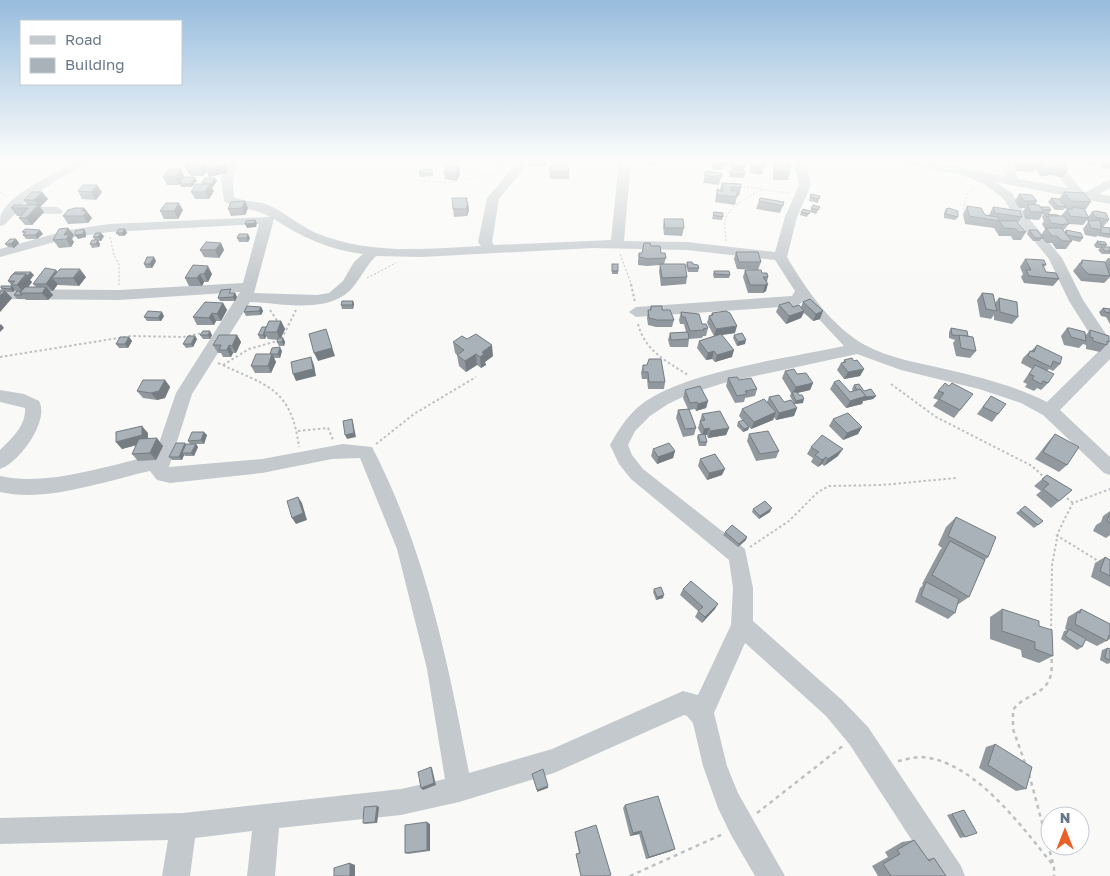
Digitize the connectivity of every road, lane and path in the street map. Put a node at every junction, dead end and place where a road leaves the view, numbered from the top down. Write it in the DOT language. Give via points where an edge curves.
graph roads {
  1 [pos="19,201"];
  2 [pos="233,201"];
  3 [pos="492,201"];
  4 [pos="621,201"];
  5 [pos="744,201"];
  6 [pos="798,201"];
  7 [pos="965,201"];
  8 [pos="1011,201"];
  9 [pos="12,210"];
  10 [pos="963,210"];
  11 [pos="57,211"];
  12 [pos="274,220"];
  13 [pos="0,222"];
  14 [pos="109,228"];
  15 [pos="616,245"];
  16 [pos="490,249"];
  17 [pos="726,249"];
  18 [pos="0,253"];
  19 [pos="372,253"];
  20 [pos="418,253"];
  21 [pos="780,258"];
  22 [pos="348,284"];
  23 [pos="801,292"];
  24 [pos="0,294"];
  25 [pos="253,294"];
  26 [pos="119,295"];
  27 [pos="306,300"];
  28 [pos="636,312"];
  29 [pos="203,333"];
  30 [pos="285,333"];
  31 [pos="859,348"];
  32 [pos="1109,351"];
  33 [pos="0,357"];
  34 [pos="215,361"];
  35 [pos="476,377"];
  36 [pos="891,384"];
  37 [pos="0,396"];
  38 [pos="1049,410"];
  39 [pos="298,432"];
  40 [pos="333,451"];
  41 [pos="366,452"];
  42 [pos="300,459"];
  43 [pos="162,461"];
  44 [pos="0,462"];
  45 [pos="1110,468"];
  46 [pos="956,478"];
  47 [pos="1045,479"];
  48 [pos="0,484"];
  49 [pos="1110,489"];
  50 [pos="1059,491"];
  51 [pos="1073,504"];
  52 [pos="1056,535"];
  53 [pos="738,555"];
  54 [pos="1103,564"];
  55 [pos="742,626"];
  56 [pos="1051,633"];
  57 [pos="1052,652"];
  58 [pos="702,713"];
  59 [pos="859,736"];
  60 [pos="878,765"];
  61 [pos="459,788"];
  62 [pos="268,818"];
  63 [pos="183,826"];
  64 [pos="740,826"];
  65 [pos="0,831"];
  66 [pos="1054,867"];
  67 [pos="176,876"];
  68 [pos="261,876"];
  69 [pos="630,876"];
  70 [pos="771,876"];
  71 [pos="950,876"];
  72 [pos="1054,876"];
  1 -- 9 [label="street"];
  2 -- 12 [label="street" via="263,208"];
  3 -- 16 [label="street" via="485,242"];
  4 -- 15 [label="street"];
  5 -- 17 [label="path" via="727,215"];
  6 -- 21 [label="street" via="790,217"];
  7 -- 10 [label="path"];
  8 -- 32 [label="street" via="1054,258 1076,301"];
  9 -- 11 [label="street"];
  9 -- 13 [label="street"];
  12 -- 14 [label="street"];
  12 -- 19 [label="street" via="311,236"];
  12 -- 25 [label="street"];
  14 -- 18 [label="street" via="68,234"];
  14 -- 26 [label="path" via="110,242 119,264"];
  15 -- 16 [label="street"];
  15 -- 17 [label="street"];
  16 -- 20 [label="street"];
  17 -- 21 [label="street"];
  19 -- 20 [label="street"];
  19 -- 22 [label="street" via="359,265"];
  20 -- 22 [label="path"];
  21 -- 23 [label="street"];
  22 -- 27 [label="street" via="334,297"];
  23 -- 28 [label="street" via="796,301"];
  23 -- 31 [label="street"];
  24 -- 26 [label="street"];
  25 -- 26 [label="street"];
  25 -- 27 [label="street"];
  25 -- 30 [label="path"];
  25 -- 34 [label="street"];
  27 -- 30 [label="path" via="294,313"];
  29 -- 33 [label="path" via="183,337 131,336"];
  30 -- 34 [label="path" via="274,343"];
  31 -- 38 [label="street" via="901,364 1002,389"];
  31 -- 53 [label="street" via="700,382 664,398 625,430 619,445 637,474"];
  32 -- 38 [label="street"];
  34 -- 39 [label="path" via="275,389 292,411"];
  34 -- 43 [label="street" via="184,393"];
  35 -- 41 [label="path" via="414,414"];
  36 -- 47 [label="path" via="936,417 1032,466"];
  37 -- 44 [label="street" via="24,400 33,405 35,414 29,429"];
  38 -- 45 [label="street"];
  39 -- 40 [label="path" via="328,428 332,432"];
  39 -- 42 [label="path"];
  40 -- 41 [label="street" via="350,449"];
  40 -- 42 [label="street"];
  41 -- 61 [label="street" via="406,549 438,669"];
  42 -- 43 [label="street" via="272,465 170,475 163,475 159,470"];
  43 -- 48 [label="street" via="53,484 20,488"];
  46 -- 53 [label="path" via="829,486 818,492 784,525"];
  49 -- 51 [label="path"];
  50 -- 51 [label="path"];
  51 -- 52 [label="path"];
  52 -- 54 [label="path"];
  52 -- 56 [label="path" via="1052,554"];
  53 -- 55 [label="street" via="743,588"];
  55 -- 58 [label="street"];
  55 -- 59 [label="street" via="827,701"];
  57 -- 66 [label="path" via="1050,680 1041,690 1016,705 1011,718"];
  58 -- 61 [label="street" via="694,705 683,704 554,761"];
  58 -- 64 [label="street" via="715,766"];
  59 -- 60 [label="street"];
  59 -- 64 [label="path"];
  60 -- 66 [label="path" via="921,757 951,765 988,791"];
  60 -- 71 [label="street"];
  61 -- 62 [label="street" via="400,802"];
  62 -- 63 [label="street"];
  62 -- 68 [label="street"];
  63 -- 65 [label="street"];
  63 -- 67 [label="street"];
  64 -- 69 [label="path"];
  64 -- 70 [label="street"];
  66 -- 72 [label="path"];
}
